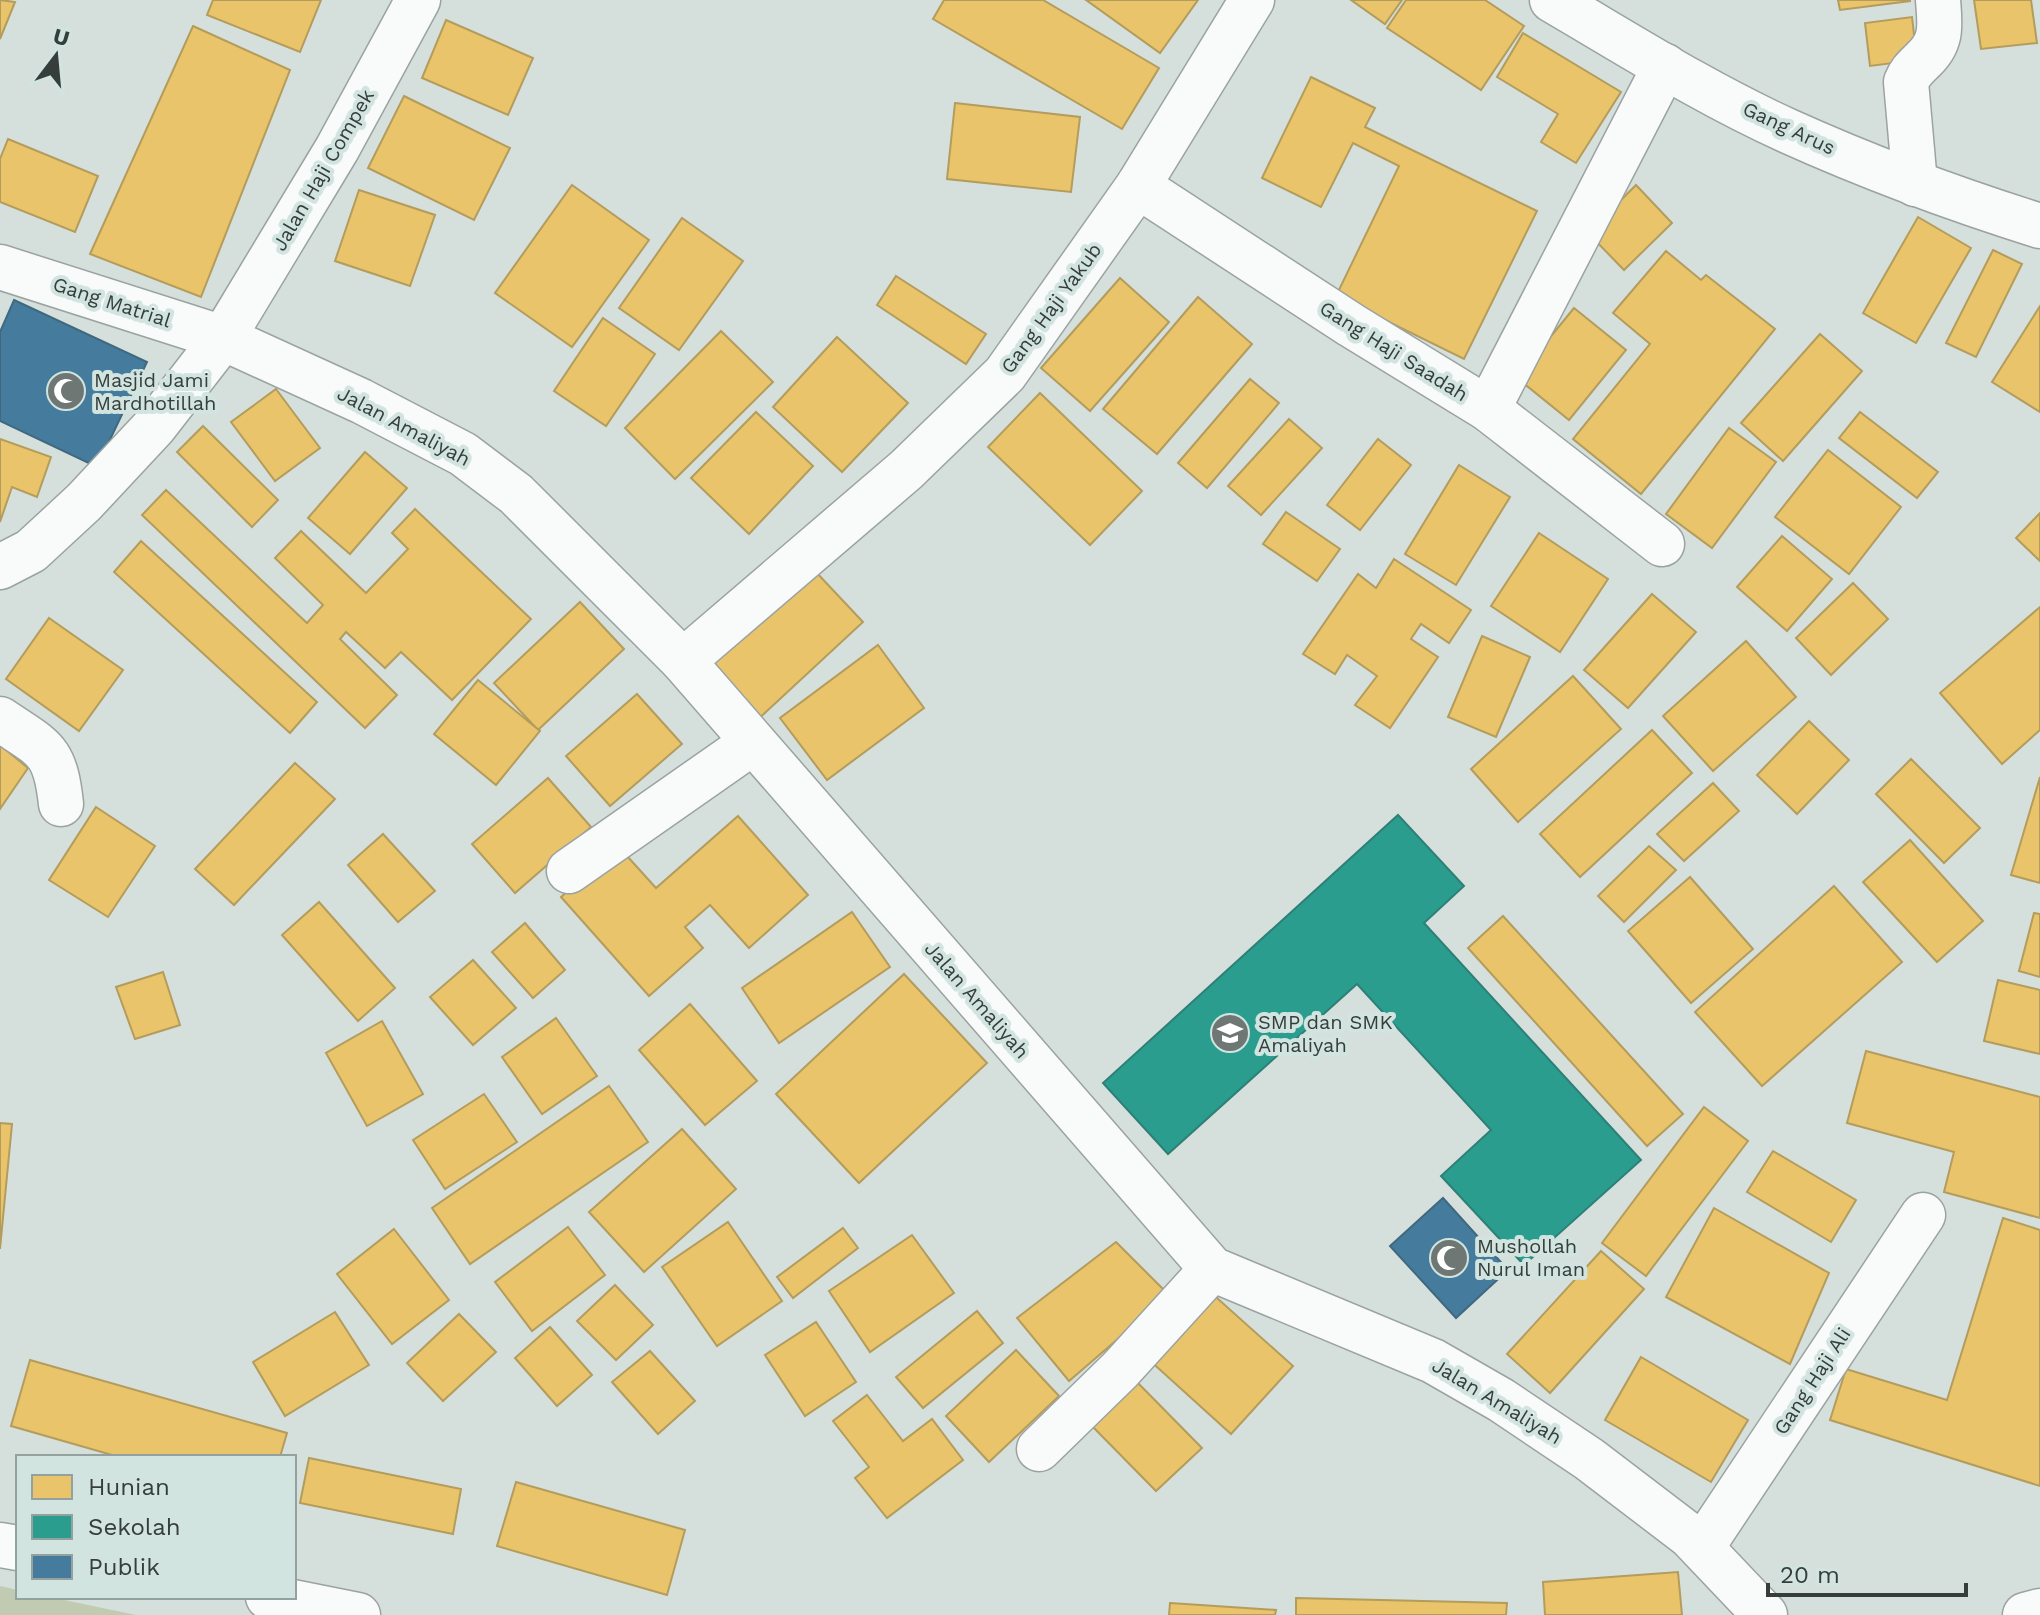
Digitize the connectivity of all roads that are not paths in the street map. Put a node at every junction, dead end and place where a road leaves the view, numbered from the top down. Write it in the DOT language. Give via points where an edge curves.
graph roads {
  1 [pos="418,0"];
  2 [pos="1252,0"];
  3 [pos="1552,0"];
  4 [pos="1938,0"];
  5 [pos="1665,66"];
  6 [pos="1915,184"];
  7 [pos="1138,186"];
  8 [pos="2040,226"];
  9 [pos="0,267"];
  10 [pos="223,338"];
  11 [pos="1488,409"];
  12 [pos="1662,544"];
  13 [pos="0,567"];
  14 [pos="683,661"];
  15 [pos="0,719"];
  16 [pos="752,743"];
  17 [pos="61,804"];
  18 [pos="569,871"];
  19 [pos="1923,1215"];
  20 [pos="1212,1269"];
  21 [pos="1039,1449"];
  22 [pos="1702,1547"];
  23 [pos="278,1599"];
  24 [pos="2040,1611"];
  25 [pos="358,1615"];
  26 [pos="1765,1615"];
  27 [pos="2025,1615"];
  1 -- 10 [label="street, Jalan Haji Compek" via="337,149"];
  2 -- 7 [label="street, Gang Haji Yakub"];
  3 -- 5 [label="street, Gang Arus"];
  4 -- 6 [label="street" via="1939,41 1906,82"];
  5 -- 6 [label="street, Gang Arus" via="1786,130"];
  5 -- 11 [label="street, Gang Haji Saadah"];
  6 -- 8 [label="street, Gang Arus"];
  7 -- 11 [label="street, Gang Haji Saadah"];
  7 -- 14 [label="street, Gang Haji Yakub" via="1005,374 906,470"];
  9 -- 10 [label="street, Gang Matrial"];
  10 -- 13 [label="street, Jalan Haji Compek" via="154,427 84,502 31,551"];
  10 -- 14 [label="street, Jalan Amaliyah" via="463,454 516,494"];
  11 -- 12 [label="street"];
  14 -- 16 [label="street, Jalan Amaliyah"];
  15 -- 17 [label="street" via="45,749 58,773"];
  16 -- 18 [label="street"];
  16 -- 20 [label="street, Jalan Amaliyah"];
  19 -- 22 [label="street, Gang Haji Ali"];
  20 -- 21 [label="street"];
  20 -- 22 [label="street, Jalan Amaliyah" via="1433,1361 1589,1459"];
  22 -- 26 [label="street, Jalan Amaliyah"];
  23 -- 25 [label="street"];
  24 -- 27 [label="street"];
}
